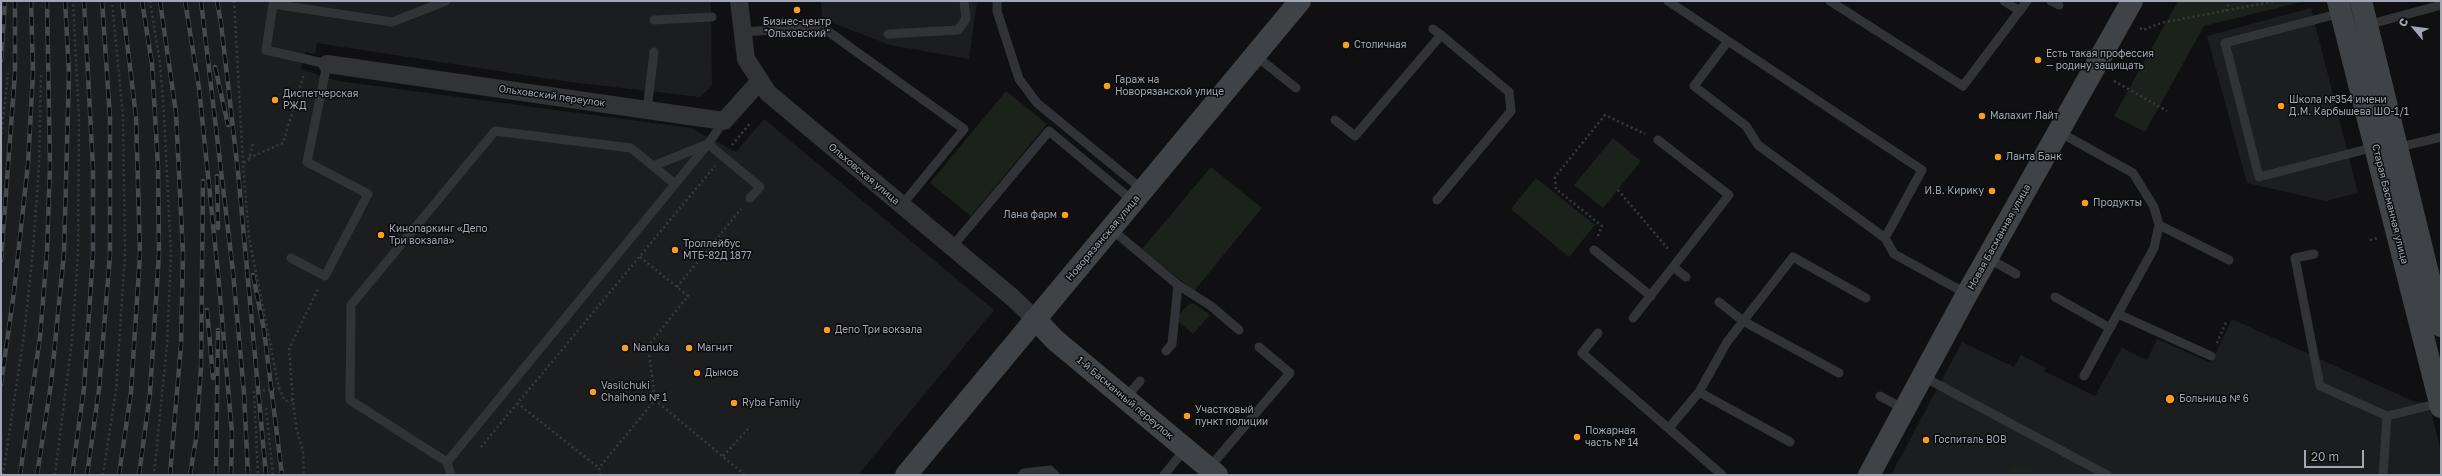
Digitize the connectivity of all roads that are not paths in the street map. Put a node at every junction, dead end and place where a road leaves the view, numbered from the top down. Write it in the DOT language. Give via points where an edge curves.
graph roads {
  1 [pos="446,1"];
  2 [pos="739,1"];
  3 [pos="964,1"];
  4 [pos="997,1"];
  5 [pos="1300,1"];
  6 [pos="1668,1"];
  7 [pos="1830,1"];
  8 [pos="2004,1"];
  9 [pos="2027,1"];
  10 [pos="2132,1"];
  11 [pos="2361,1"];
  12 [pos="2441,5"];
  13 [pos="2339,7"];
  14 [pos="2020,12"];
  15 [pos="712,17"];
  16 [pos="654,20"];
  17 [pos="2367,25"];
  18 [pos="1433,29"];
  19 [pos="741,32"];
  20 [pos="888,34"];
  21 [pos="1441,35"];
  22 [pos="1728,41"];
  23 [pos="654,52"];
  24 [pos="1255,55"];
  25 [pos="327,64"];
  26 [pos="759,82"];
  27 [pos="1296,88"];
  28 [pos="647,110"];
  29 [pos="1335,120"];
  30 [pos="724,121"];
  31 [pos="2058,131"];
  32 [pos="2441,137"];
  33 [pos="1658,140"];
  34 [pos="708,144"];
  35 [pos="2386,147"];
  36 [pos="653,166"];
  37 [pos="675,184"];
  38 [pos="1138,195"];
  39 [pos="750,198"];
  40 [pos="1437,200"];
  41 [pos="902,205"];
  42 [pos="2160,225"];
  43 [pos="1110,228"];
  44 [pos="1885,238"];
  45 [pos="952,247"];
  46 [pos="1594,250"];
  47 [pos="2314,254"];
  48 [pos="291,258"];
  49 [pos="1987,258"];
  50 [pos="2229,260"];
  51 [pos="1676,264"];
  52 [pos="2425,269"];
  53 [pos="2016,274"];
  54 [pos="1686,277"];
  55 [pos="1178,285"];
  56 [pos="1967,294"];
  57 [pos="1651,296"];
  58 [pos="2055,297"];
  59 [pos="1866,298"];
  60 [pos="1719,302"];
  61 [pos="2118,314"];
  62 [pos="1633,318"];
  63 [pos="1035,319"];
  64 [pos="1743,321"];
  65 [pos="2441,326"];
  66 [pos="2110,328"];
  67 [pos="1239,330"];
  68 [pos="1598,333"];
  69 [pos="1259,347"];
  70 [pos="1166,351"];
  71 [pos="2211,356"];
  72 [pos="1839,373"];
  73 [pos="1922,376"];
  74 [pos="2084,376"];
  75 [pos="1140,381"];
  76 [pos="1699,392"];
  77 [pos="1880,396"];
  78 [pos="1125,399"];
  79 [pos="2440,405"];
  80 [pos="1904,409"];
  81 [pos="2387,416"];
  82 [pos="1669,428"];
  83 [pos="1790,442"];
  84 [pos="1185,449"];
  85 [pos="447,462"];
  86 [pos="1213,472"];
  87 [pos="451,475"];
  88 [pos="906,475"];
  89 [pos="1022,475"];
  90 [pos="1056,475"];
  91 [pos="1164,475"];
  92 [pos="1722,475"];
  93 [pos="1869,475"];
  94 [pos="2108,475"];
  95 [pos="2383,475"];
  1 -- 25 [label="lane" via="392,22 273,4 266,50"];
  2 -- 19 [label="street, Ольховская улица"];
  3 -- 20 [label="lane" via="966,19 958,30"];
  4 -- 38 [label="lane" via="997,11 1019,79 1037,103"];
  5 -- 24 [label="main road, Новорязанская улица"];
  6 -- 22 [label="lane"];
  7 -- 14 [label="lane" via="1963,86"];
  8 -- 14 [label="lane"];
  9 -- 14 [label="lane"];
  10 -- 31 [label="main road, Новая Басманная улица"];
  11 -- 17 [label="main road, Старая Басманная улица"];
  12 -- 17 [label="lane"];
  13 -- 35 [label="main road, Старая Басманная улица"];
  13 -- 35 [label="lane" via="2225,43 2259,177"];
  15 -- 16 [label="lane"];
  17 -- 35 [label="main road, Старая Басманная улица"];
  18 -- 21 [label="lane"];
  19 -- 26 [label="street, Ольховская улица" via="746,59"];
  19 -- 41 [label="lane" via="822,27 964,129"];
  21 -- 29 [label="lane" via="1355,136"];
  21 -- 40 [label="lane" via="1509,92 1511,111"];
  22 -- 44 [label="lane" via="1694,86 1746,126 1758,145"];
  22 -- 44 [label="lane" via="1922,170"];
  23 -- 28 [label="lane"];
  24 -- 27 [label="lane"];
  24 -- 38 [label="main road, Новорязанская улица"];
  25 -- 28 [label="street, Ольховский переулок"];
  25 -- 48 [label="lane" via="307,162 368,194 325,276"];
  26 -- 30 [label="street"];
  26 -- 41 [label="street, Ольховская улица" via="778,102"];
  28 -- 30 [label="street, Ольховский переулок"];
  30 -- 34 [label="lane"];
  31 -- 42 [label="lane" via="2132,173 2154,207"];
  31 -- 49 [label="main road, Новая Басманная улица"];
  32 -- 35 [label="lane"];
  33 -- 51 [label="lane" via="1729,195"];
  34 -- 36 [label="lane"];
  34 -- 37 [label="lane"];
  34 -- 39 [label="lane" via="760,186"];
  35 -- 52 [label="main road, Старая Басманная улица"];
  36 -- 37 [label="lane"];
  36 -- 85 [label="lane" via="631,148 495,131 351,305 350,400"];
  37 -- 85 [label="lane"];
  38 -- 43 [label="main road, Новорязанская улица"];
  38 -- 45 [label="lane" via="1048,131"];
  41 -- 45 [label="street, Ольховская улица"];
  42 -- 50 [label="lane"];
  42 -- 61 [label="lane" via="2154,248"];
  43 -- 55 [label="lane"];
  43 -- 63 [label="main road, Новорязанская улица"];
  44 -- 56 [label="lane" via="1894,254"];
  45 -- 63 [label="street, Ольховская улица"];
  46 -- 57 [label="lane"];
  47 -- 81 [label="lane" via="2294,258 2320,386"];
  49 -- 53 [label="lane"];
  49 -- 56 [label="main road, Новая Басманная улица"];
  51 -- 54 [label="lane"];
  51 -- 57 [label="lane"];
  52 -- 65 [label="main road, Старая Басманная улица"];
  52 -- 79 [label="main road, Старая Басманная улица"];
  55 -- 67 [label="lane" via="1211,306"];
  55 -- 70 [label="lane" via="1172,344"];
  56 -- 73 [label="main road, Новая Басманная улица"];
  57 -- 62 [label="lane"];
  58 -- 66 [label="lane"];
  59 -- 64 [label="lane" via="1793,257"];
  60 -- 64 [label="lane"];
  61 -- 66 [label="lane"];
  61 -- 71 [label="lane"];
  63 -- 78 [label="main road, 1-й Басманный переулок" via="1055,340"];
  63 -- 88 [label="main road, Новорязанская улица"];
  64 -- 72 [label="lane"];
  64 -- 76 [label="lane" via="1727,342"];
  66 -- 74 [label="lane"];
  68 -- 82 [label="lane" via="1582,353"];
  69 -- 86 [label="lane" via="1290,373"];
  73 -- 80 [label="main road, Новая Басманная улица"];
  73 -- 94 [label="lane"];
  75 -- 78 [label="lane"];
  76 -- 82 [label="lane"];
  76 -- 83 [label="lane"];
  77 -- 80 [label="lane"];
  78 -- 84 [label="main road, 1-й Басманный переулок"];
  79 -- 81 [label="lane"];
  80 -- 93 [label="main road, Новая Басманная улица"];
  81 -- 95 [label="lane"];
  82 -- 92 [label="lane"];
  84 -- 86 [label="main road, 1-й Басманный переулок"];
  84 -- 91 [label="lane"];
  85 -- 87 [label="lane"];
  89 -- 90 [label="lane" via="1050,470"];
}
